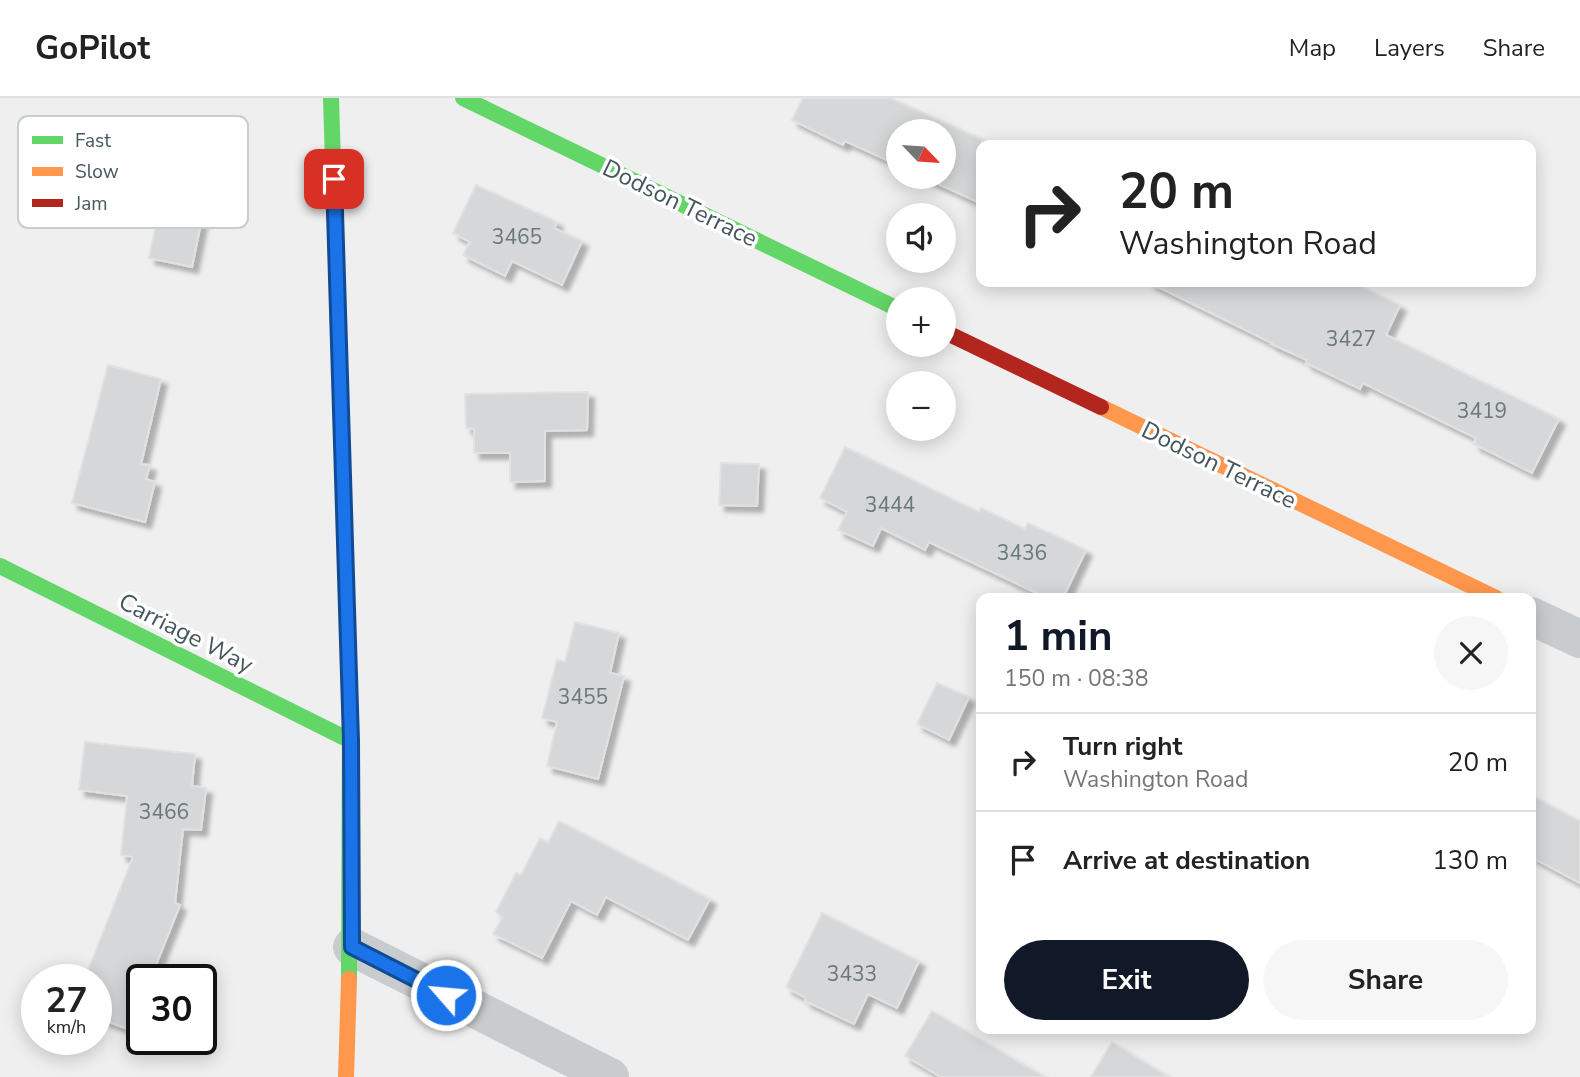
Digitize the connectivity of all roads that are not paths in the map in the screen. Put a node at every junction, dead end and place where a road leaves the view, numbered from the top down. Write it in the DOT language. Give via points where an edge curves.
graph roads {
  1 [pos="331,98"];
  2 [pos="463,98"];
  3 [pos="886,303"];
  4 [pos="956,337"];
  5 [pos="0,566"];
  6 [pos="1486,593"];
  7 [pos="1536,618"];
  8 [pos="1580,639"];
  9 [pos="351,741"];
  10 [pos="352,947"];
  11 [pos="346,1077"];
  12 [pos="610,1077"];
  1 -- 9 [label="street"];
  2 -- 3 [label="street, Dodson Terrace"];
  4 -- 6 [label="street, Dodson Terrace"];
  5 -- 9 [label="street, Carriage Way"];
  7 -- 8 [label="street"];
  9 -- 10 [label="street"];
  10 -- 11 [label="street"];
  10 -- 12 [label="street"];
}
